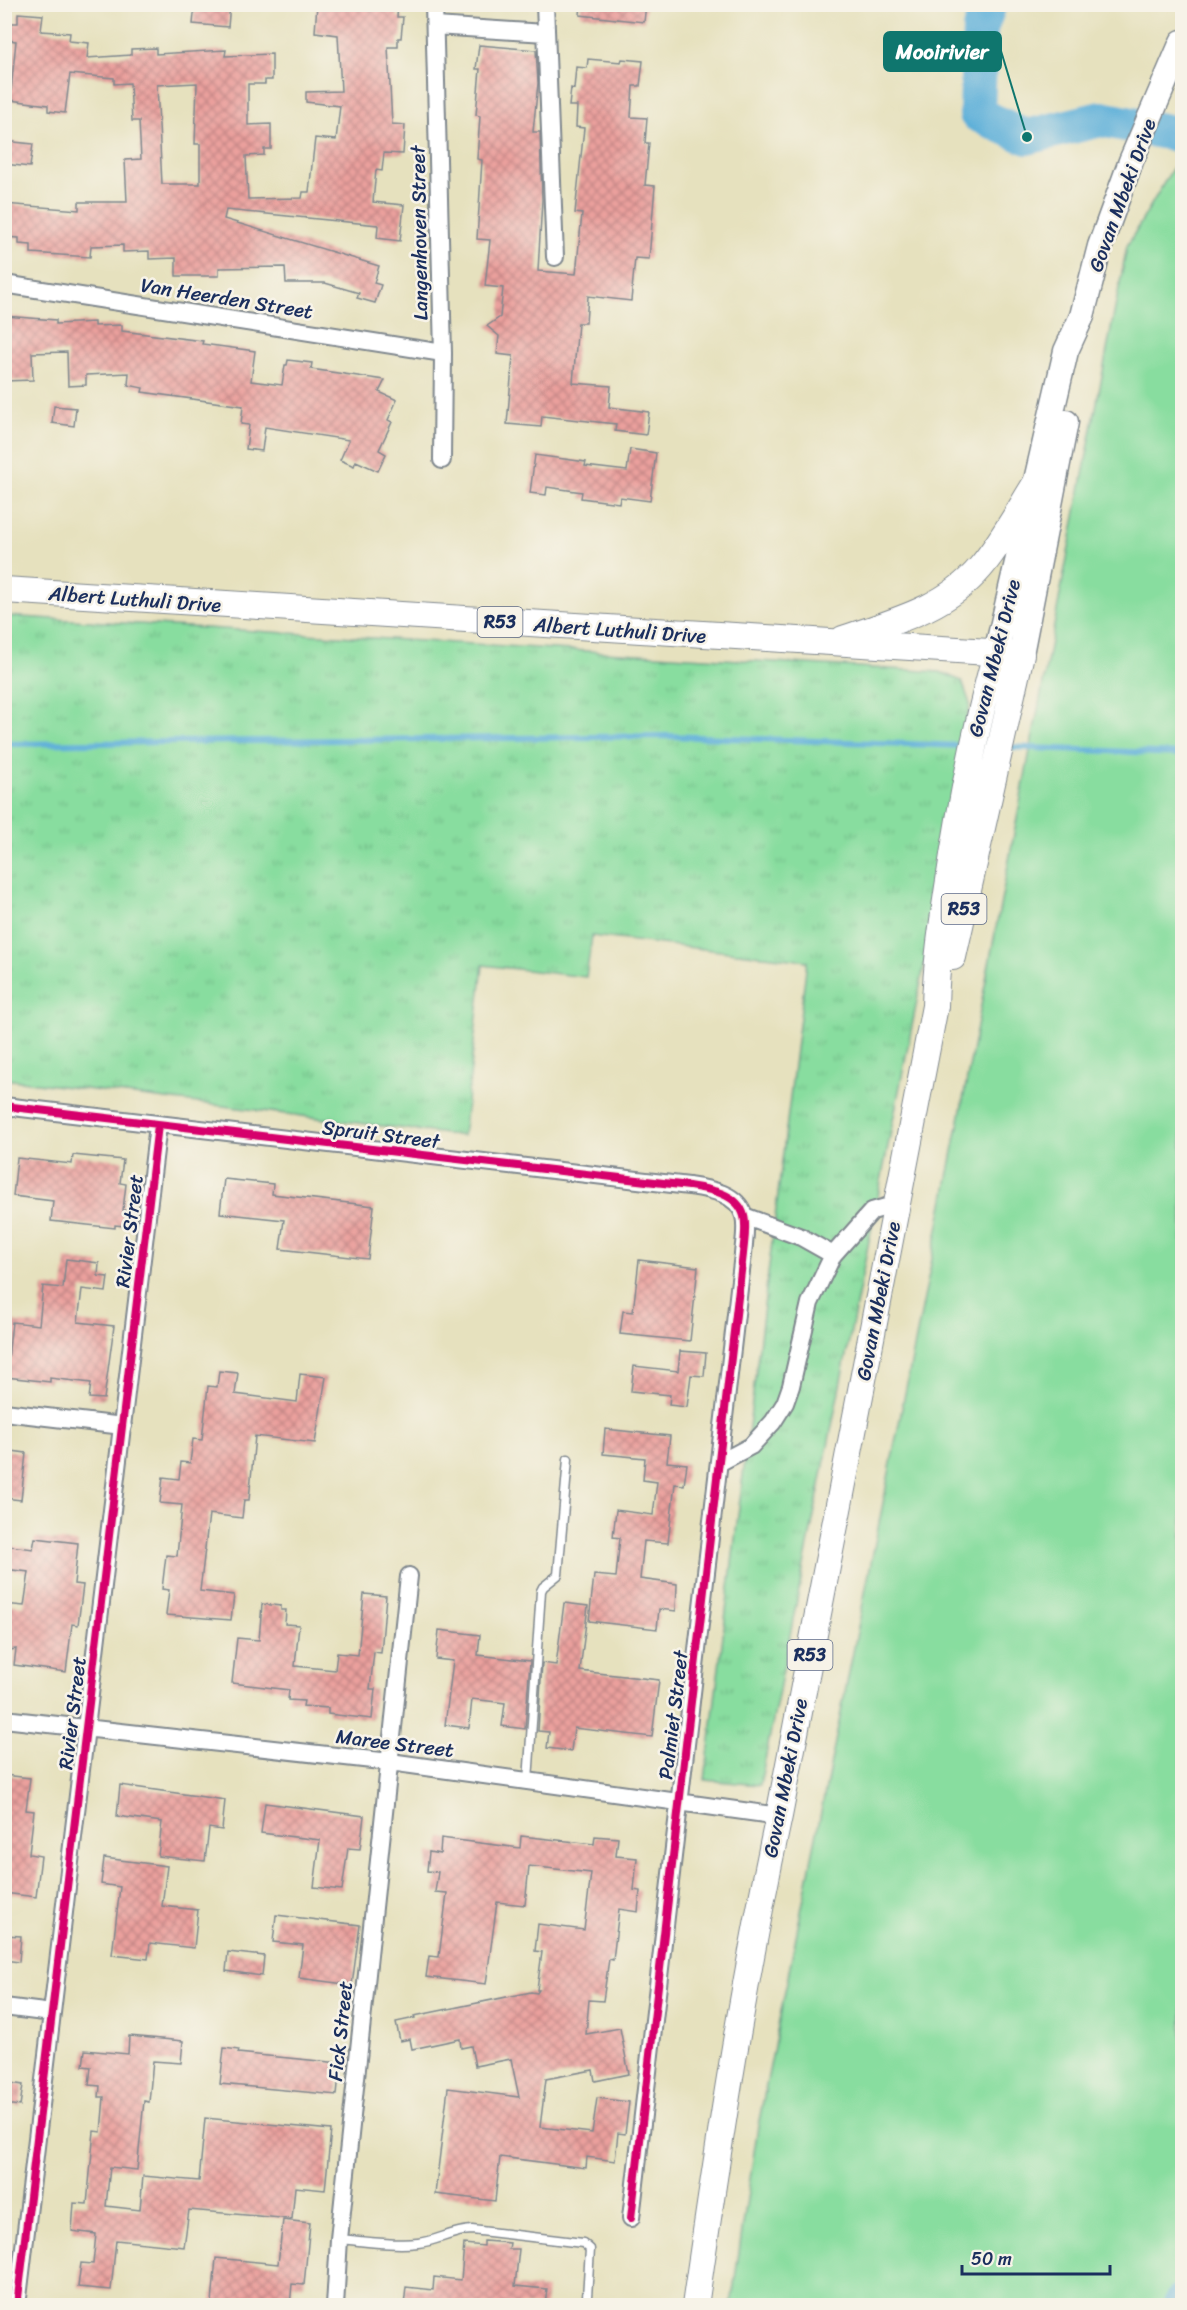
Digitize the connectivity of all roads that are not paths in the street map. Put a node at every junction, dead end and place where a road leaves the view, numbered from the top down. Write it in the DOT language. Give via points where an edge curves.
graph roads {
  1 [pos="434,4"];
  2 [pos="545,4"];
  3 [pos="435,26"];
  4 [pos="546,33"];
  5 [pos="1182,42"];
  6 [pos="555,257"];
  7 [pos="4,284"];
  8 [pos="1082,316"];
  9 [pos="443,353"];
  10 [pos="442,460"];
  11 [pos="1036,483"];
  12 [pos="4,590"];
  13 [pos="831,643"];
  14 [pos="1009,653"];
  15 [pos="935,1006"];
  16 [pos="4,1106"];
  17 [pos="159,1125"];
  18 [pos="897,1204"];
  19 [pos="744,1216"];
  20 [pos="833,1255"];
  21 [pos="4,1412"];
  22 [pos="123,1426"];
  23 [pos="568,1459"];
  24 [pos="719,1463"];
  25 [pos="408,1576"];
  26 [pos="4,1719"];
  27 [pos="86,1729"];
  28 [pos="390,1762"];
  29 [pos="528,1781"];
  30 [pos="680,1801"];
  31 [pos="779,1816"];
  32 [pos="4,2007"];
  33 [pos="52,2013"];
  34 [pos="631,2218"];
  35 [pos="339,2239"];
  36 [pos="14,2297"];
  37 [pos="587,2297"];
  38 [pos="336,2306"];
  39 [pos="695,2306"];
  1 -- 3 [label="street, Langenhoven Street"];
  2 -- 4 [label="street"];
  3 -- 4 [label="street"];
  3 -- 9 [label="street, Langenhoven Street"];
  4 -- 6 [label="street"];
  5 -- 8 [label="street, Govan Mbeki Drive" via="1131,161 1100,246"];
  7 -- 9 [label="street, Van Heerden Street"];
  8 -- 11 [label="street, Govan Mbeki Drive" via="1066,351"];
  8 -- 14 [label="street, Govan Mbeki Drive" via="1080,352"];
  9 -- 10 [label="street, Langenhoven Street"];
  11 -- 13 [label="main road" via="981,568 956,591 918,613"];
  11 -- 14 [label="street, Govan Mbeki Drive"];
  12 -- 13 [label="main road, Albert Luthuli Drive / R53"];
  13 -- 14 [label="main road, Albert Luthuli Drive / R53"];
  14 -- 15 [label="main road, Govan Mbeki Drive / R53" via="1003,728 950,975"];
  14 -- 15 [label="main road, Govan Mbeki Drive / R53" via="976,725 960,806 936,972"];
  15 -- 18 [label="main road, Govan Mbeki Drive / R53"];
  16 -- 17 [label="street, Spruit Street"];
  17 -- 19 [label="street, Spruit Street" via="706,1188 737,1202"];
  17 -- 22 [label="street, Rivier Street"];
  18 -- 20 [label="street" via="872,1211"];
  18 -- 31 [label="main road, Govan Mbeki Drive / R53"];
  19 -- 20 [label="street"];
  19 -- 24 [label="street, Palmiet Street"];
  20 -- 24 [label="street" via="810,1303 785,1403 751,1446"];
  21 -- 22 [label="street"];
  22 -- 27 [label="street, Rivier Street"];
  23 -- 29 [label="lane" via="558,1575 542,1591"];
  24 -- 30 [label="street, Palmiet Street"];
  25 -- 28 [label="street, Fick Street"];
  26 -- 27 [label="street, Maree Street"];
  27 -- 28 [label="street, Maree Street"];
  27 -- 33 [label="street, Rivier Street"];
  28 -- 29 [label="street, Maree Street"];
  28 -- 35 [label="street, Fick Street"];
  29 -- 30 [label="street, Maree Street"];
  30 -- 31 [label="street, Maree Street"];
  30 -- 34 [label="street, Palmiet Street"];
  31 -- 39 [label="main road, Govan Mbeki Drive / R53" via="734,2045"];
  32 -- 33 [label="street"];
  33 -- 36 [label="street, Rivier Street"];
  35 -- 37 [label="lane" via="416,2243 472,2230 583,2243 590,2249"];
  35 -- 38 [label="street, Fick Street"];
}
